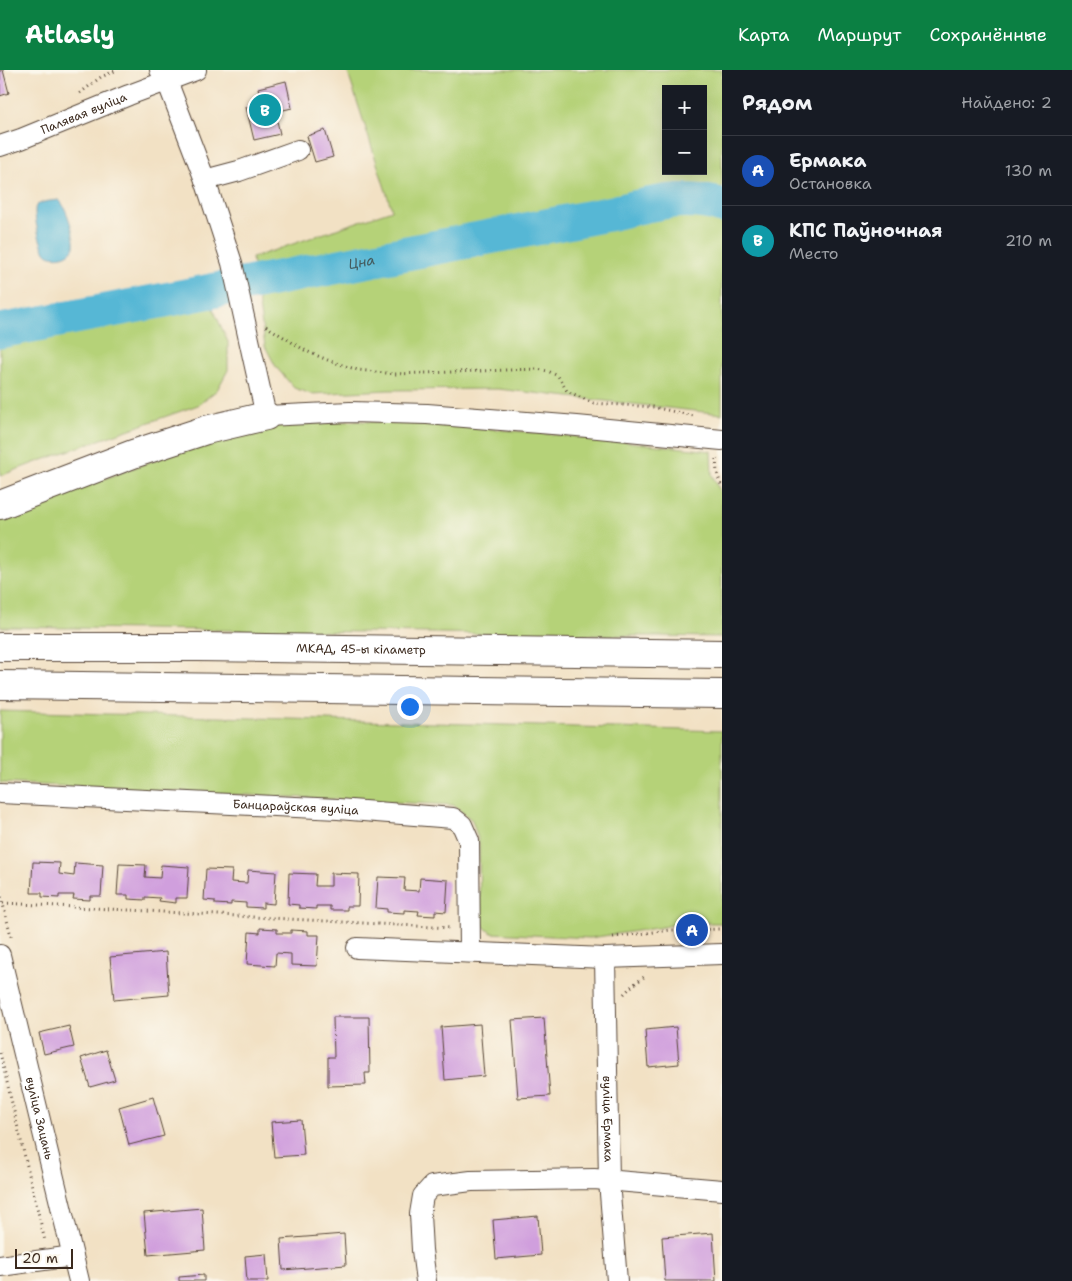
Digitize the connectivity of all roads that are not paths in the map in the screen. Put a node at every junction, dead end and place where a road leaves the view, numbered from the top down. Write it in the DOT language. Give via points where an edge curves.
graph roads {
  1 [pos="196,70"];
  2 [pos="164,75"];
  3 [pos="0,146"];
  4 [pos="298,150"];
  5 [pos="205,180"];
  6 [pos="266,416"];
  7 [pos="721,440"];
  8 [pos="0,505"];
  9 [pos="0,647"];
  10 [pos="722,654"];
  11 [pos="0,685"];
  12 [pos="722,694"];
  13 [pos="0,793"];
  14 [pos="357,948"];
  15 [pos="470,951"];
  16 [pos="722,954"];
  17 [pos="0,955"];
  18 [pos="605,958"];
  19 [pos="7,1018"];
  20 [pos="609,1181"];
  21 [pos="722,1190"];
  22 [pos="73,1256"];
  23 [pos="0,1266"];
  24 [pos="79,1281"];
  25 [pos="426,1281"];
  26 [pos="617,1281"];
  1 -- 2 [label="street, Палявая вуліца"];
  2 -- 3 [label="street, Палявая вуліца"];
  2 -- 5 [label="street"];
  4 -- 5 [label="street"];
  5 -- 6 [label="street" via="232,263"];
  6 -- 7 [label="street" via="350,412 427,414"];
  6 -- 8 [label="highway" via="206,430 133,454"];
  9 -- 10 [label="highway, МКАД, 45-ы кіламетр"];
  11 -- 12 [label="highway"];
  13 -- 15 [label="street, Банцараўская вуліца" via="338,808 453,818 462,825 469,841"];
  14 -- 15 [label="street"];
  15 -- 18 [label="street"];
  16 -- 18 [label="street"];
  17 -- 19 [label="street, вуліца Зацань"];
  18 -- 20 [label="street, вуліца Ермака"];
  19 -- 22 [label="street, вуліца Зацань"];
  20 -- 21 [label="street"];
  20 -- 25 [label="street" via="471,1181 432,1186 422,1196 420,1214"];
  20 -- 26 [label="street, вуліца Ермака"];
  22 -- 23 [label="street"];
  22 -- 24 [label="street, вуліца Зацань"];
}
